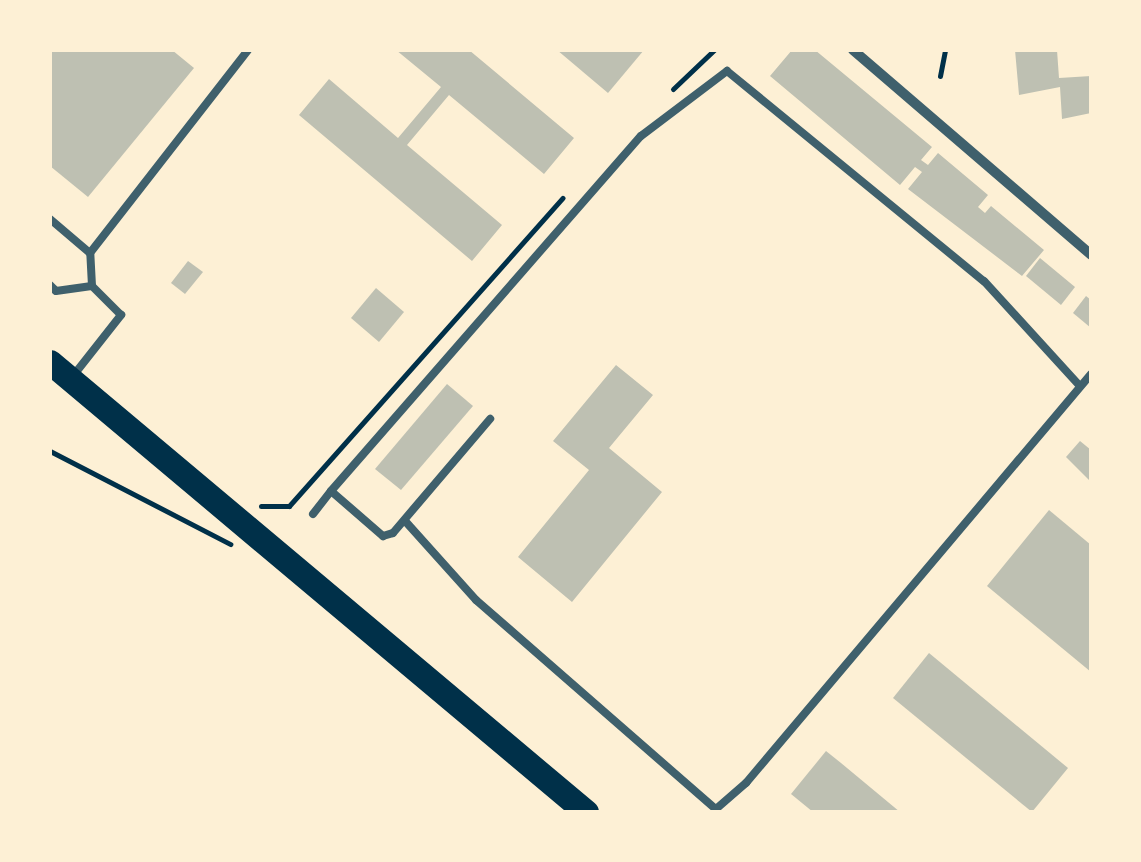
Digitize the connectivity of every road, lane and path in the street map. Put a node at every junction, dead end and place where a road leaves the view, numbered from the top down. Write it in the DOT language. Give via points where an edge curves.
graph roads {
  1 [pos="248,50"];
  2 [pos="714,50"];
  3 [pos="853,50"];
  4 [pos="945,50"];
  5 [pos="940,76"];
  6 [pos="660,100"];
  7 [pos="566,194"];
  8 [pos="50,219"];
  9 [pos="90,253"];
  10 [pos="1091,255"];
  11 [pos="50,285"];
  12 [pos="92,286"];
  13 [pos="50,362"];
  14 [pos="1091,374"];
  15 [pos="70,379"];
  16 [pos="1080,386"];
  17 [pos="490,419"];
  18 [pos="50,451"];
  19 [pos="331,492"];
  20 [pos="313,514"];
  21 [pos="406,522"];
  22 [pos="244,524"];
  23 [pos="586,812"];
  1 -- 9 [label="lane"];
  2 -- 6 [label="path"];
  3 -- 10 [label="street"];
  4 -- 5 [label="path"];
  7 -- 22 [label="path" via="289,506 258,506"];
  8 -- 9 [label="lane"];
  9 -- 12 [label="lane"];
  11 -- 12 [label="lane"];
  12 -- 15 [label="lane" via="120,316"];
  13 -- 15 [label="main road"];
  14 -- 16 [label="lane"];
  15 -- 22 [label="main road"];
  16 -- 19 [label="lane" via="984,282 727,71 641,136"];
  16 -- 21 [label="lane" via="746,784 716,809 476,600"];
  17 -- 21 [label="lane"];
  18 -- 22 [label="path" via="228,548"];
  19 -- 20 [label="lane"];
  19 -- 21 [label="lane" via="382,536"];
  22 -- 23 [label="main road"];
}
